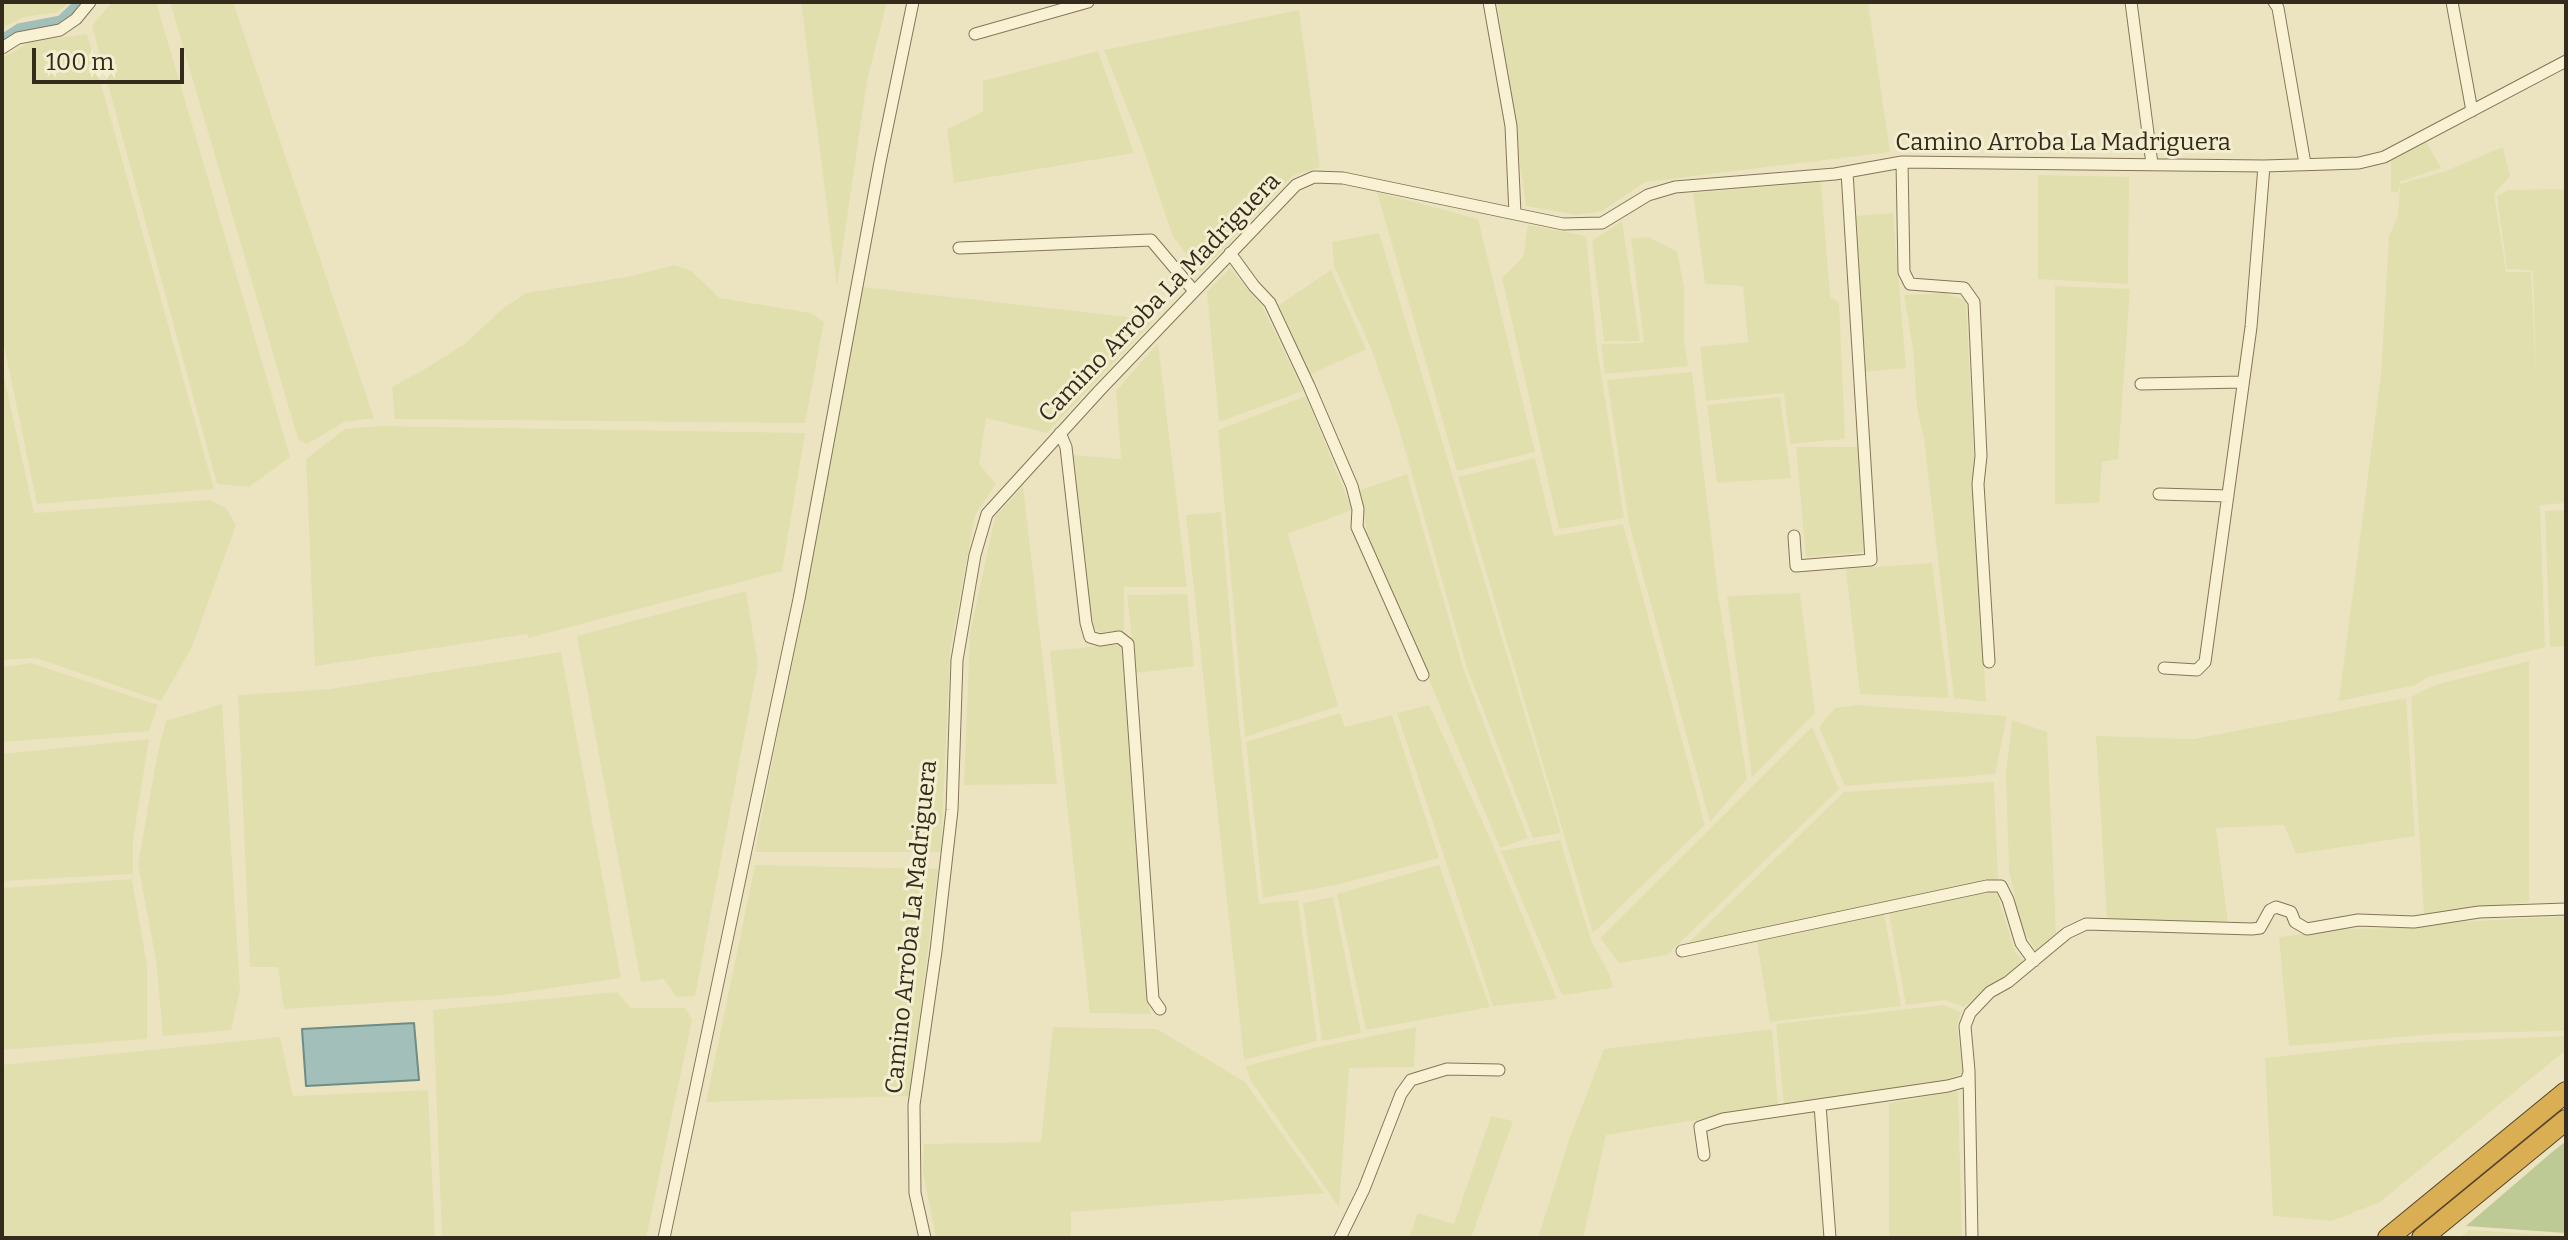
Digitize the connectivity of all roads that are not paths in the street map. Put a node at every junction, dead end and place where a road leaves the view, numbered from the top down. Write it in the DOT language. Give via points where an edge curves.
graph roads {
  1 [pos="90,2"];
  2 [pos="913,2"];
  3 [pos="1088,2"];
  4 [pos="1489,2"];
  5 [pos="2131,2"];
  6 [pos="2274,2"];
  7 [pos="2452,2"];
  8 [pos="975,34"];
  9 [pos="2,48"];
  10 [pos="2566,61"];
  11 [pos="2472,111"];
  12 [pos="1902,162"];
  13 [pos="2152,164"];
  14 [pos="2305,164"];
  15 [pos="2264,166"];
  16 [pos="1847,172"];
  17 [pos="1515,214"];
  18 [pos="959,248"];
  19 [pos="1230,253"];
  20 [pos="1194,291"];
  21 [pos="2243,382"];
  22 [pos="2141,384"];
  23 [pos="1060,433"];
  24 [pos="2159,494"];
  25 [pos="2228,496"];
  26 [pos="1794,536"];
  27 [pos="1989,662"];
  28 [pos="2164,668"];
  29 [pos="1423,675"];
  30 [pos="2566,909"];
  31 [pos="1682,951"];
  32 [pos="2034,961"];
  33 [pos="1160,1009"];
  34 [pos="1499,1070"];
  35 [pos="1969,1071"];
  36 [pos="2566,1092"];
  37 [pos="1820,1105"];
  38 [pos="2566,1120"];
  39 [pos="1704,1155"];
  40 [pos="664,1238"];
  41 [pos="925,1238"];
  42 [pos="1340,1238"];
  43 [pos="1830,1238"];
  44 [pos="1972,1238"];
  45 [pos="2388,1238"];
  46 [pos="2422,1238"];
  1 -- 9 [label="street" via="60,30 18,38"];
  2 -- 40 [label="street" via="799,599"];
  3 -- 8 [label="street"];
  4 -- 17 [label="street" via="1511,126"];
  5 -- 13 [label="street"];
  6 -- 14 [label="street"];
  7 -- 11 [label="street"];
  10 -- 11 [label="street, Camino Arroba La Madriguera"];
  11 -- 14 [label="street, Camino Arroba La Madriguera" via="2384,157"];
  12 -- 13 [label="street, Camino Arroba La Madriguera"];
  12 -- 16 [label="street, Camino Arroba La Madriguera"];
  12 -- 27 [label="street" via="1904,272 1910,284 1964,288 1974,302"];
  13 -- 15 [label="street, Camino Arroba La Madriguera"];
  14 -- 15 [label="street, Camino Arroba La Madriguera"];
  15 -- 21 [label="street"];
  16 -- 17 [label="street, Camino Arroba La Madriguera" via="1675,187 1648,195 1602,223 1563,224"];
  16 -- 26 [label="street" via="1871,560 1796,566"];
  17 -- 19 [label="street, Camino Arroba La Madriguera" via="1343,178 1314,177 1296,185"];
  18 -- 20 [label="street" via="1151,240"];
  19 -- 20 [label="street, Camino Arroba La Madriguera"];
  19 -- 29 [label="street" via="1270,303 1303,373 1352,486 1357,527"];
  20 -- 23 [label="street, Camino Arroba La Madriguera"];
  21 -- 22 [label="street"];
  21 -- 25 [label="street"];
  23 -- 33 [label="street" via="1090,637 1119,637 1128,644 1153,999"];
  23 -- 41 [label="street, Camino Arroba La Madriguera" via="987,514 957,660 950,826 914,1105 915,1193"];
  24 -- 25 [label="street"];
  25 -- 28 [label="street" via="2205,662 2197,670"];
  30 -- 32 [label="street" via="2479,912 2414,922 2358,920 2307,929 2291,912 2276,907 2260,928 2252,929 2086,924"];
  31 -- 32 [label="street" via="2001,886 2021,943"];
  32 -- 35 [label="street" via="1970,1013 1965,1026"];
  34 -- 42 [label="street" via="1447,1069 1411,1080"];
  35 -- 37 [label="street" via="1966,1081 1948,1086"];
  35 -- 44 [label="street"];
  36 -- 45 [label="highway"];
  37 -- 39 [label="street" via="1700,1127"];
  37 -- 43 [label="street"];
  38 -- 46 [label="highway"];
}
